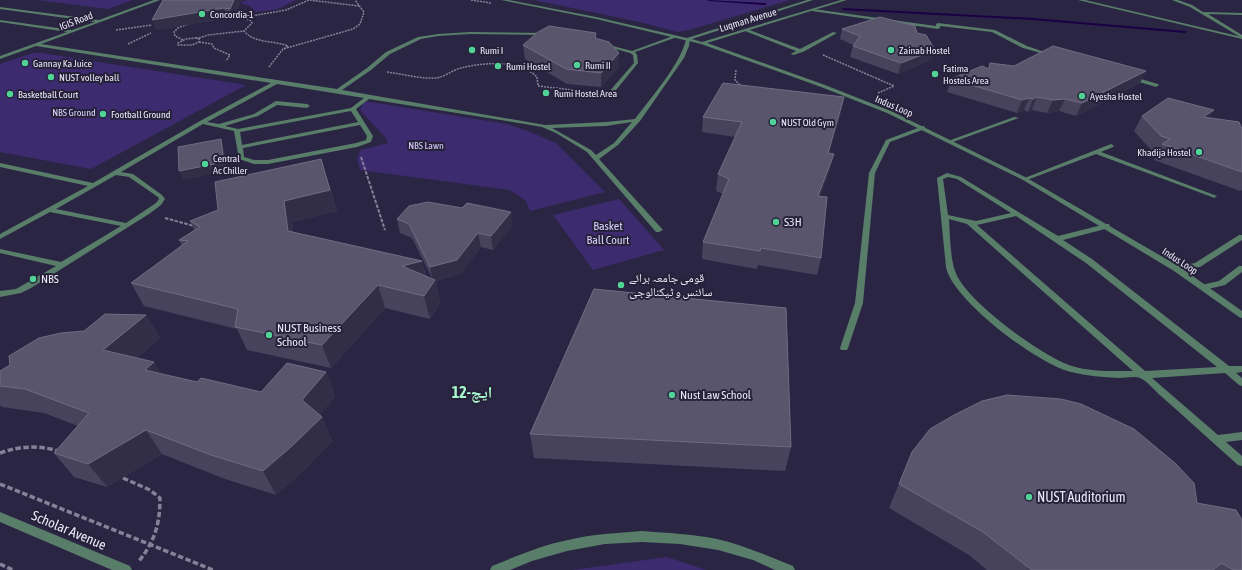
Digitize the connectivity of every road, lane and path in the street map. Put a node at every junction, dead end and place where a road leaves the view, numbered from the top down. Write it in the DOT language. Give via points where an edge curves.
graph roads {
  1 [pos="158,0"];
  2 [pos="301,0"];
  3 [pos="355,0"];
  4 [pos="503,0"];
  5 [pos="811,0"];
  6 [pos="845,0"];
  7 [pos="1080,0"];
  8 [pos="1174,0"];
  9 [pos="299,3"];
  10 [pos="360,6"];
  11 [pos="0,7"];
  12 [pos="813,10"];
  13 [pos="1203,13"];
  14 [pos="1242,14"];
  15 [pos="0,21"];
  16 [pos="99,22"];
  17 [pos="191,23"];
  18 [pos="747,30"];
  19 [pos="244,31"];
  20 [pos="73,32"];
  21 [pos="835,33"];
  22 [pos="552,34"];
  23 [pos="675,37"];
  24 [pos="199,38"];
  25 [pos="1242,38"];
  26 [pos="688,39"];
  27 [pos="183,40"];
  28 [pos="199,42"];
  29 [pos="597,43"];
  30 [pos="702,43"];
  31 [pos="36,45"];
  32 [pos="806,48"];
  33 [pos="283,50"];
  34 [pos="800,50"];
  35 [pos="632,52"];
  36 [pos="793,54"];
  37 [pos="1055,56"];
  38 [pos="0,58"];
  39 [pos="220,64"];
  40 [pos="736,68"];
  41 [pos="369,69"];
  42 [pos="1127,77"];
  43 [pos="265,81"];
  44 [pos="276,82"];
  45 [pos="1156,85"];
  46 [pos="743,88"];
  47 [pos="338,91"];
  48 [pos="610,94"];
  49 [pos="873,95"];
  50 [pos="368,97"];
  51 [pos="307,106"];
  52 [pos="353,109"];
  53 [pos="1016,118"];
  54 [pos="638,120"];
  55 [pos="202,122"];
  56 [pos="362,123"];
  57 [pos="219,126"];
  58 [pos="544,126"];
  59 [pos="923,128"];
  60 [pos="238,131"];
  61 [pos="951,141"];
  62 [pos="357,145"];
  63 [pos="1111,146"];
  64 [pos="240,147"];
  65 [pos="1096,152"];
  66 [pos="596,158"];
  67 [pos="0,165"];
  68 [pos="114,173"];
  69 [pos="1026,179"];
  70 [pos="94,185"];
  71 [pos="1214,196"];
  72 [pos="50,210"];
  73 [pos="147,213"];
  74 [pos="1016,214"];
  75 [pos="944,216"];
  76 [pos="969,222"];
  77 [pos="127,225"];
  78 [pos="1106,226"];
  79 [pos="196,227"];
  80 [pos="385,230"];
  81 [pos="659,230"];
  82 [pos="1242,236"];
  83 [pos="0,237"];
  84 [pos="1057,239"];
  85 [pos="0,251"];
  86 [pos="63,265"];
  87 [pos="1242,268"];
  88 [pos="1178,269"];
  89 [pos="1204,287"];
  90 [pos="0,294"];
  91 [pos="1242,315"];
  92 [pos="844,348"];
  93 [pos="1242,369"];
  94 [pos="1227,370"];
  95 [pos="1143,375"];
  96 [pos="1242,383"];
  97 [pos="1242,436"];
  98 [pos="1216,439"];
  99 [pos="0,453"];
  100 [pos="64,453"];
  101 [pos="1242,462"];
  102 [pos="123,478"];
  103 [pos="0,484"];
  104 [pos="0,517"];
  105 [pos="152,545"];
  106 [pos="0,564"];
  107 [pos="132,567"];
  108 [pos="13,570"];
  109 [pos="213,570"];
  110 [pos="496,570"];
  111 [pos="789,570"];
  1 -- 16 [label="street, IGIS Road"];
  2 -- 9 [label="path"];
  3 -- 10 [label="path"];
  4 -- 23 [label="street, Indus Loop" via="589,16"];
  5 -- 26 [label="street, Luqman Avenue"];
  6 -- 12 [label="street, Luqman Avenue"];
  7 -- 25 [label="street"];
  8 -- 13 [label="street"];
  9 -- 10 [label="path" via="318,1 339,6"];
  9 -- 19 [label="path" via="286,10 240,18 252,23"];
  10 -- 33 [label="path" via="364,12 360,24 353,29"];
  11 -- 16 [label="street"];
  12 -- 18 [label="street, Luqman Avenue"];
  12 -- 37 [label="street" via="938,28 938,24 987,29 1025,47"];
  13 -- 14 [label="street"];
  13 -- 25 [label="street"];
  15 -- 20 [label="street"];
  16 -- 20 [label="street, IGIS Road"];
  17 -- 27 [label="path" via="174,32 175,36"];
  18 -- 30 [label="street, Luqman Avenue"];
  18 -- 34 [label="street"];
  19 -- 24 [label="path"];
  19 -- 33 [label="path" via="249,36 288,46"];
  20 -- 31 [label="street, IGIS Road"];
  21 -- 32 [label="street"];
  22 -- 41 [label="street" via="470,32 428,37 412,41 388,53"];
  23 -- 26 [label="street, Indus Loop"];
  23 -- 35 [label="street"];
  24 -- 27 [label="path"];
  24 -- 28 [label="path"];
  26 -- 30 [label="street, Indus Loop"];
  26 -- 54 [label="street" via="682,58"];
  27 -- 28 [label="path" via="178,45"];
  28 -- 39 [label="path" via="208,42 214,48 230,55"];
  29 -- 35 [label="street"];
  30 -- 59 [label="street, Indus Loop" via="823,86"];
  31 -- 38 [label="street, IGIS Road"];
  31 -- 43 [label="street"];
  32 -- 34 [label="street"];
  32 -- 49 [label="path" via="894,86"];
  33 -- 43 [label="path" via="265,74"];
  34 -- 36 [label="street"];
  35 -- 48 [label="street" via="636,63"];
  40 -- 46 [label="path" via="735,79"];
  41 -- 47 [label="street"];
  41 -- 48 [label="path" via="437,78 462,68 504,64 531,71 537,76 538,86"];
  42 -- 45 [label="street"];
  43 -- 44 [label="street"];
  44 -- 47 [label="street"];
  44 -- 55 [label="street"];
  47 -- 50 [label="street"];
  50 -- 52 [label="street"];
  50 -- 58 [label="street"];
  51 -- 57 [label="street" via="276,103 256,115"];
  52 -- 56 [label="street"];
  52 -- 60 [label="street"];
  53 -- 61 [label="street"];
  54 -- 58 [label="street"];
  54 -- 66 [label="street" via="616,144"];
  55 -- 57 [label="street"];
  55 -- 68 [label="street"];
  56 -- 62 [label="street" via="371,138"];
  56 -- 64 [label="street"];
  57 -- 60 [label="street"];
  58 -- 66 [label="street" via="578,143"];
  59 -- 61 [label="street, Indus Loop"];
  59 -- 92 [label="street" via="888,141 872,173 859,303"];
  60 -- 64 [label="street"];
  61 -- 69 [label="street, Indus Loop"];
  62 -- 64 [label="street" via="260,163 241,158"];
  62 -- 80 [label="path"];
  63 -- 65 [label="street"];
  65 -- 69 [label="street"];
  65 -- 71 [label="street"];
  66 -- 81 [label="street"];
  67 -- 70 [label="street"];
  68 -- 70 [label="street"];
  68 -- 73 [label="street" via="131,175 160,196 162,199 159,204"];
  69 -- 78 [label="street, Indus Loop"];
  70 -- 72 [label="street"];
  72 -- 77 [label="street"];
  72 -- 83 [label="street"];
  73 -- 77 [label="street"];
  73 -- 79 [label="path"];
  74 -- 75 [label="street" via="964,180 947,176 940,178"];
  74 -- 76 [label="street" via="983,222"];
  74 -- 84 [label="street"];
  75 -- 76 [label="street"];
  75 -- 95 [label="street" via="951,272 961,288 987,314 1020,340 1068,368 1092,374"];
  76 -- 95 [label="street"];
  77 -- 86 [label="street"];
  78 -- 84 [label="street"];
  78 -- 88 [label="street, Indus Loop"];
  82 -- 88 [label="street" via="1197,265"];
  84 -- 94 [label="street" via="1089,261"];
  85 -- 86 [label="street"];
  86 -- 90 [label="street" via="18,291"];
  87 -- 89 [label="street" via="1222,283"];
  88 -- 89 [label="street, Indus Loop"];
  89 -- 91 [label="street, Indus Loop"];
  93 -- 94 [label="street"];
  94 -- 95 [label="street"];
  94 -- 96 [label="street"];
  95 -- 98 [label="street"];
  97 -- 98 [label="street"];
  98 -- 101 [label="street"];
  99 -- 100 [label="path" via="29,447 50,447"];
  102 -- 105 [label="path" via="150,490 160,498 161,518"];
  103 -- 105 [label="path"];
  104 -- 107 [label="street, Scholar Avenue"];
  105 -- 107 [label="path"];
  105 -- 109 [label="path"];
  106 -- 108 [label="path"];
  110 -- 111 [label="street" via="526,557 565,546 605,538 644,536 704,542 744,552"];
}
